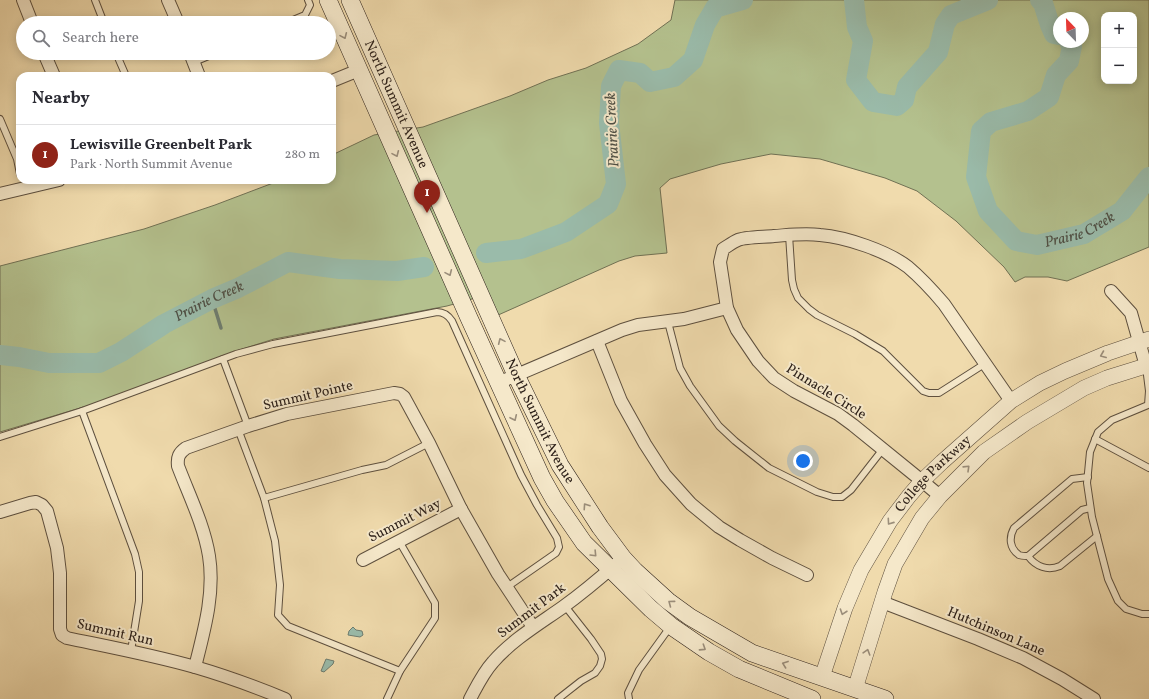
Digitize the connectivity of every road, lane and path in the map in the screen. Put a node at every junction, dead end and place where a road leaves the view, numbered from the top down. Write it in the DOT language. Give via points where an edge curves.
graph roads {
  1 [pos="22,0"];
  2 [pos="95,0"];
  3 [pos="168,0"];
  4 [pos="308,0"];
  5 [pos="328,0"];
  6 [pos="350,0"];
  7 [pos="29,16"];
  8 [pos="101,16"];
  9 [pos="175,16"];
  10 [pos="303,16"];
  11 [pos="335,16"];
  12 [pos="336,18"];
  13 [pos="47,60"];
  14 [pos="119,60"];
  15 [pos="193,60"];
  16 [pos="359,70"];
  17 [pos="52,72"];
  18 [pos="124,72"];
  19 [pos="197,72"];
  20 [pos="336,79"];
  21 [pos="0,118"];
  22 [pos="16,157"];
  23 [pos="22,184"];
  24 [pos="0,194"];
  25 [pos="789,235"];
  26 [pos="1111,291"];
  27 [pos="727,308"];
  28 [pos="668,322"];
  29 [pos="597,341"];
  30 [pos="1145,341"];
  31 [pos="223,359"];
  32 [pos="986,363"];
  33 [pos="1148,365"];
  34 [pos="516,375"];
  35 [pos="498,383"];
  36 [pos="1011,401"];
  37 [pos="1148,405"];
  38 [pos="82,411"];
  39 [pos="243,428"];
  40 [pos="0,437"];
  41 [pos="1096,439"];
  42 [pos="429,443"];
  43 [pos="883,449"];
  44 [pos="1149,468"];
  45 [pos="1088,477"];
  46 [pos="922,481"];
  47 [pos="940,496"];
  48 [pos="264,498"];
  49 [pos="1090,508"];
  50 [pos="461,509"];
  51 [pos="0,512"];
  52 [pos="1097,536"];
  53 [pos="399,541"];
  54 [pos="1028,556"];
  55 [pos="623,558"];
  56 [pos="363,560"];
  57 [pos="610,570"];
  58 [pos="807,575"];
  59 [pos="507,587"];
  60 [pos="882,602"];
  61 [pos="565,606"];
  62 [pos="1149,614"];
  63 [pos="671,626"];
  64 [pos="534,627"];
  65 [pos="131,651"];
  66 [pos="195,667"];
  67 [pos="400,671"];
  68 [pos="822,678"];
  69 [pos="853,694"];
  70 [pos="285,699"];
  71 [pos="387,699"];
  72 [pos="470,699"];
  73 [pos="558,699"];
  74 [pos="629,699"];
  75 [pos="814,699"];
  76 [pos="885,699"];
  77 [pos="1094,699"];
  1 -- 7 [label="street"];
  2 -- 8 [label="lane"];
  3 -- 9 [label="street"];
  4 -- 10 [label="lane" via="310,5"];
  5 -- 11 [label="main road, North Summit Avenue, one-way"];
  34 -- 6 [label="main road, North Summit Avenue, one-way"];
  12 -- 16 [label="main road, North Summit Avenue, one-way"];
  13 -- 17 [label="street"];
  14 -- 18 [label="lane"];
  15 -- 19 [label="street"];
  16 -- 20 [label="street"];
  16 -- 35 [label="main road, North Summit Avenue, one-way"];
  21 -- 22 [label="lane"];
  23 -- 24 [label="street"];
  25 -- 27 [label="street, Pinnacle Circle" via="739,239 723,249 720,262"];
  25 -- 32 [label="street, Pinnacle Circle" via="820,235 844,239 882,253 907,267 934,291"];
  25 -- 32 [label="lane" via="791,276 798,298 817,315 883,351 923,390 939,393"];
  26 -- 30 [label="street" via="1131,313"];
  27 -- 28 [label="street"];
  27 -- 43 [label="street, Pinnacle Circle" via="746,345 774,378 838,414"];
  28 -- 29 [label="street" via="638,325"];
  28 -- 43 [label="lane" via="680,368 690,386 719,426 769,468 817,492 842,497 851,490"];
  29 -- 34 [label="street"];
  29 -- 58 [label="street" via="621,401 645,444 665,475 691,504 740,540"];
  30 -- 33 [label="street"];
  30 -- 36 [label="street, College Parkway, one-way" via="1065,371"];
  31 -- 38 [label="lane"];
  31 -- 39 [label="lane"];
  31 -- 59 [label="lane" via="273,344 437,312 449,316 522,475 557,538 556,553"];
  32 -- 36 [label="street, Pinnacle Circle"];
  33 -- 37 [label="lane"];
  47 -- 33 [label="street, College Parkway, one-way" via="984,452 1027,422 1084,388"];
  34 -- 35 [label="street"];
  55 -- 34 [label="main road, North Summit Avenue, one-way" via="560,465"];
  35 -- 57 [label="main road, North Summit Avenue, one-way" via="555,501 584,543"];
  36 -- 46 [label="street, College Parkway"];
  37 -- 41 [label="lane" via="1112,420 1098,432"];
  38 -- 40 [label="lane"];
  38 -- 65 [label="lane" via="135,554 139,572 139,601"];
  39 -- 42 [label="street, Summit Pointe" via="287,414 394,393 404,397"];
  39 -- 48 [label="lane"];
  39 -- 66 [label="street, Summit Pointe" via="186,448 180,452 177,459 209,555 208,614"];
  41 -- 44 [label="lane"];
  41 -- 45 [label="lane" via="1090,452"];
  42 -- 48 [label="lane" via="386,465"];
  42 -- 50 [label="street, Summit Pointe"];
  43 -- 46 [label="street, Pinnacle Circle"];
  45 -- 49 [label="lane"];
  45 -- 54 [label="lane" via="1072,479 1014,528 1010,542 1019,555"];
  46 -- 47 [label="street, Pinnacle Circle"];
  46 -- 68 [label="street, College Parkway, one-way" via="890,521 861,570 845,608"];
  47 -- 60 [label="street, College Parkway" via="922,518 895,564"];
  48 -- 67 [label="lane" via="275,541 280,585 278,615 288,626"];
  49 -- 52 [label="lane"];
  49 -- 54 [label="lane" via="1082,510"];
  50 -- 53 [label="street, Summit Way"];
  50 -- 59 [label="street, Summit Pointe"];
  51 -- 65 [label="street, Summit Run" via="36,502 46,510 57,548 62,635"];
  52 -- 54 [label="lane" via="1055,568 1039,566"];
  52 -- 62 [label="lane" via="1108,579 1118,601 1126,609"];
  53 -- 56 [label="street, Summit Way"];
  53 -- 67 [label="lane" via="435,603 435,618"];
  55 -- 57 [label="street, Summit Park"];
  68 -- 55 [label="main road, North Summit Avenue, one-way" via="752,652 690,617 634,572"];
  57 -- 61 [label="street, Summit Park"];
  57 -- 63 [label="main road, North Summit Avenue"];
  59 -- 64 [label="street, Summit Pointe"];
  69 -- 60 [label="street, College Parkway, one-way"];
  60 -- 77 [label="street, Hutchinson Lane" via="1023,658"];
  61 -- 64 [label="street, Summit Park"];
  61 -- 73 [label="lane" via="591,639 602,659 595,673"];
  63 -- 74 [label="lane" via="639,670 628,693"];
  63 -- 75 [label="main road, North Summit Avenue, one-way" via="739,669"];
  64 -- 72 [label="street, Summit Park" via="492,663"];
  65 -- 66 [label="street, Summit Run"];
  66 -- 70 [label="street, Summit Run"];
  67 -- 71 [label="lane"];
  68 -- 69 [label="main road, North Summit Avenue"];
  68 -- 75 [label="main road, College Parkway"];
  69 -- 76 [label="main road, North Summit Avenue"];
}
